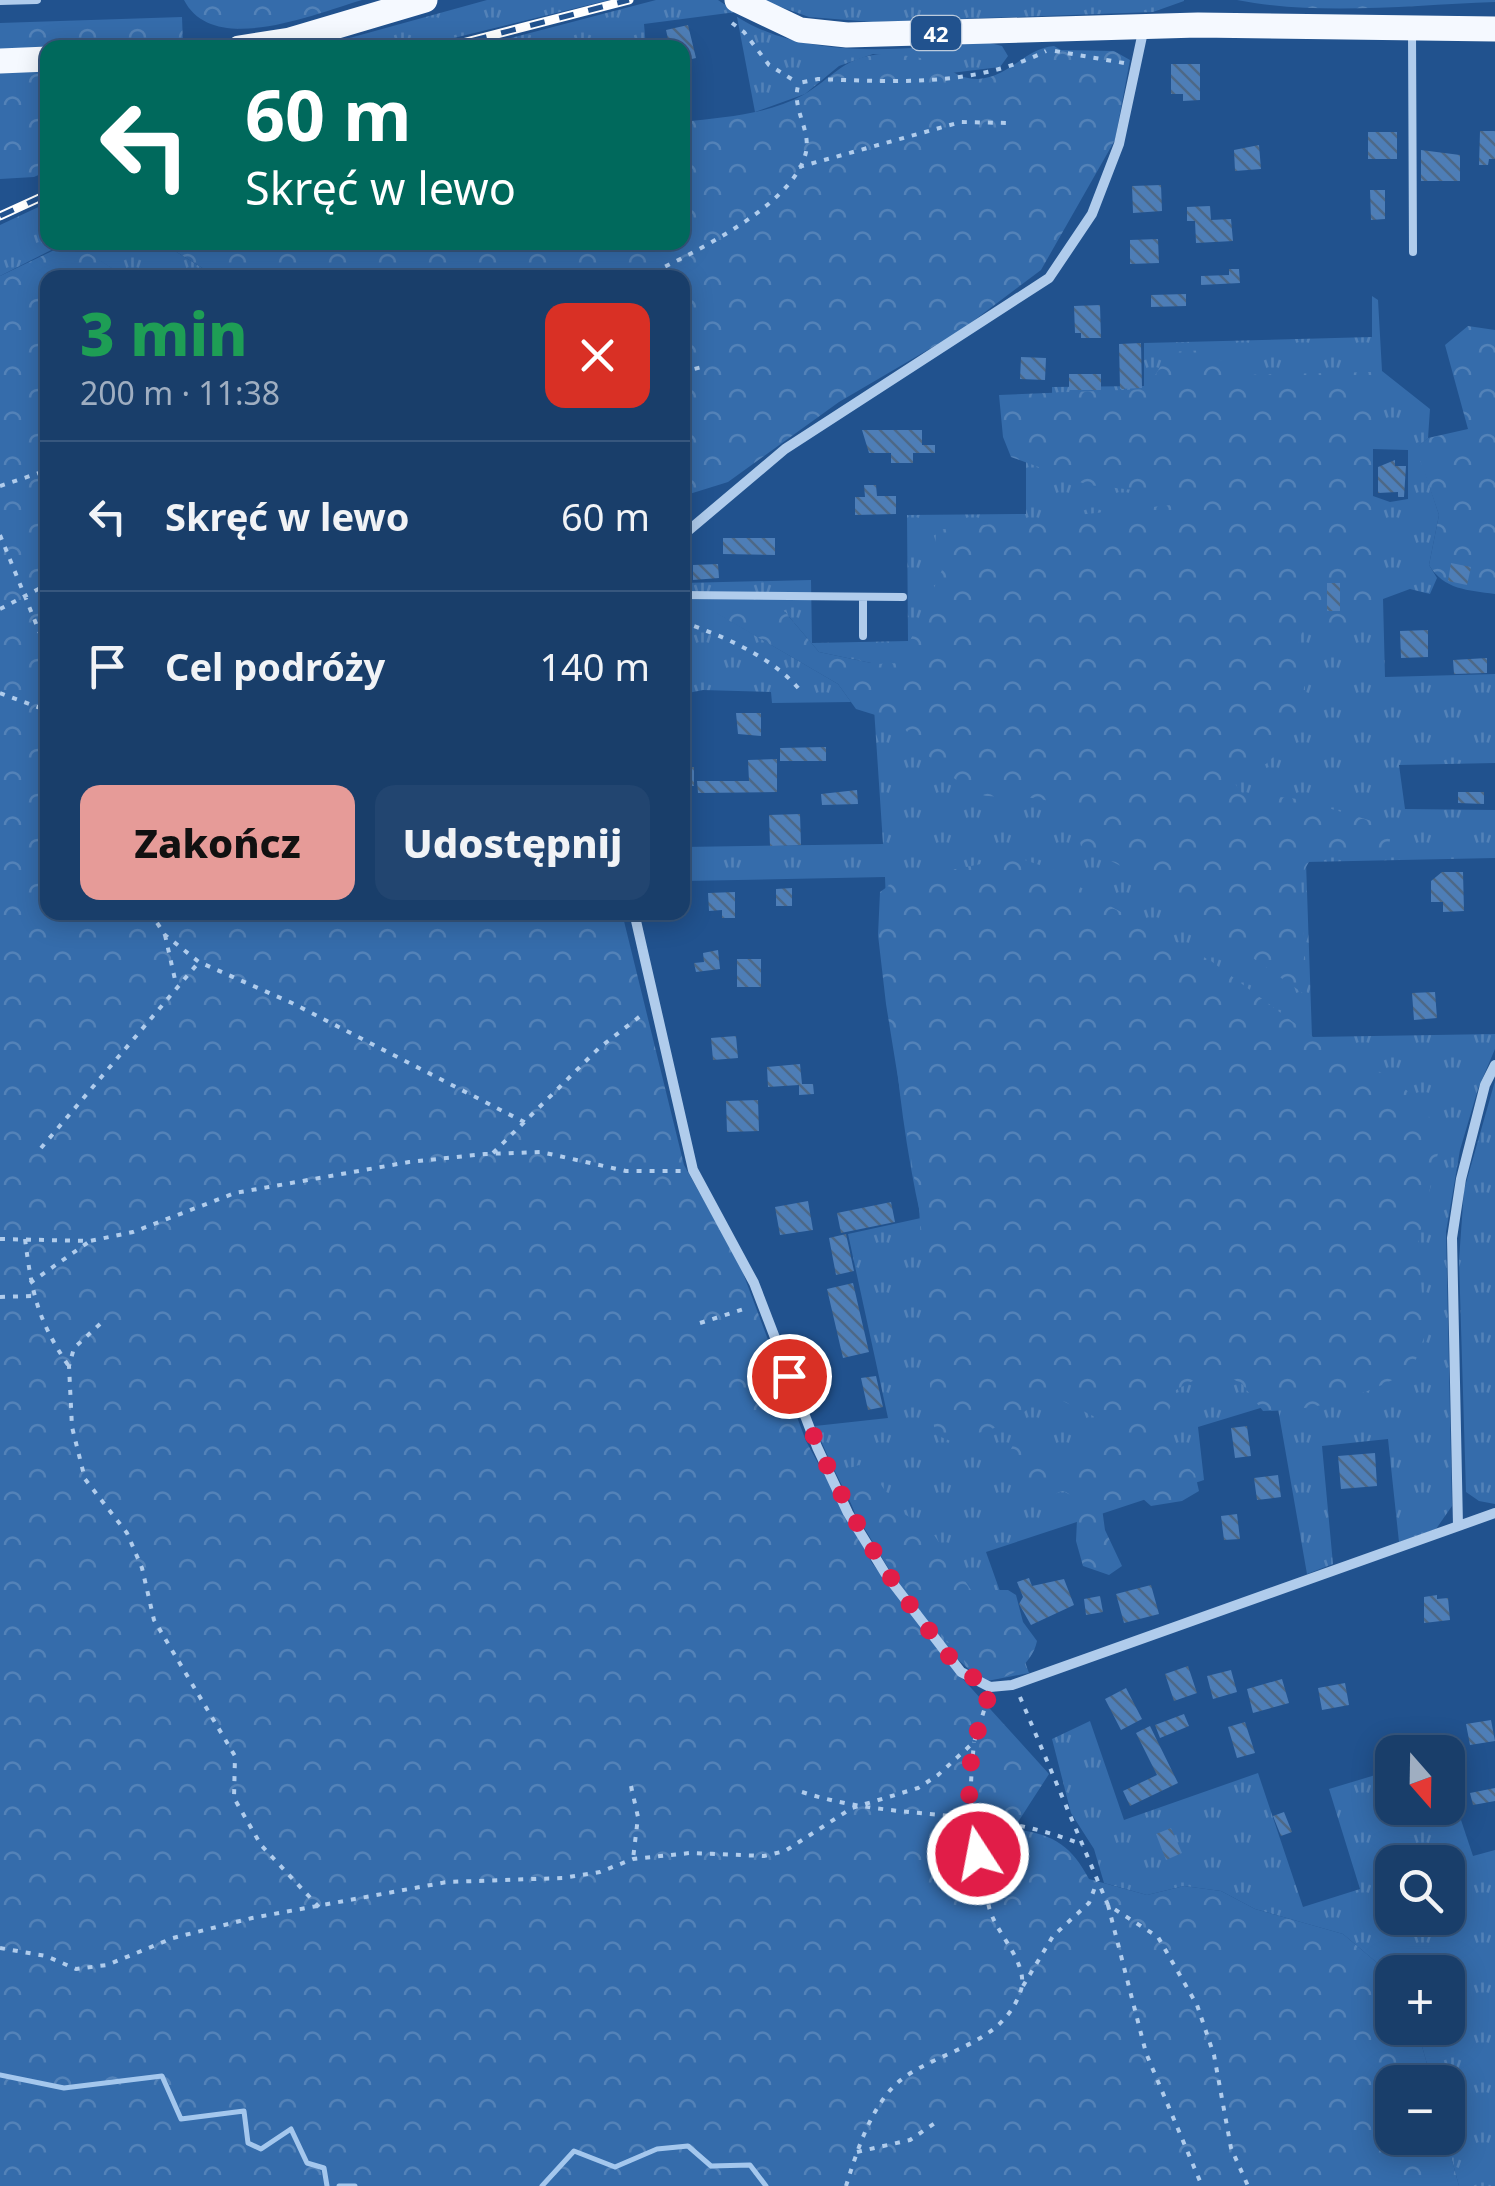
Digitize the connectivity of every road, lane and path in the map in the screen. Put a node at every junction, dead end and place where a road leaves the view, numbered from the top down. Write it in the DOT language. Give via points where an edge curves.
graph roads {
  1 [pos="38,0"];
  2 [pos="425,0"];
  3 [pos="0,1"];
  4 [pos="731,10"];
  5 [pos="1144,26"];
  6 [pos="1412,28"];
  7 [pos="1495,29"];
  8 [pos="290,40"];
  9 [pos="1140,58"];
  10 [pos="40,59"];
  11 [pos="0,60"];
  12 [pos="799,84"];
  13 [pos="1008,123"];
  14 [pos="799,166"];
  15 [pos="1413,252"];
  16 [pos="658,270"];
  17 [pos="706,366"];
  18 [pos="690,370"];
  19 [pos="40,473"];
  20 [pos="0,486"];
  21 [pos="690,529"];
  22 [pos="0,535"];
  23 [pos="40,589"];
  24 [pos="690,595"];
  25 [pos="863,597"];
  26 [pos="904,597"];
  27 [pos="25,598"];
  28 [pos="0,609"];
  29 [pos="690,625"];
  30 [pos="40,634"];
  31 [pos="863,636"];
  32 [pos="0,693"];
  33 [pos="803,694"];
  34 [pos="40,708"];
  35 [pos="155,920"];
  36 [pos="636,920"];
  37 [pos="165,935"];
  38 [pos="198,962"];
  39 [pos="176,987"];
  40 [pos="656,1007"];
  41 [pos="1495,1065"];
  42 [pos="526,1123"];
  43 [pos="41,1148"];
  44 [pos="492,1154"];
  45 [pos="693,1170"];
  46 [pos="0,1239"];
  47 [pos="25,1240"];
  48 [pos="90,1241"];
  49 [pos="30,1283"];
  50 [pos="32,1296"];
  51 [pos="0,1297"];
  52 [pos="761,1304"];
  53 [pos="700,1323"];
  54 [pos="100,1324"];
  55 [pos="69,1366"];
  56 [pos="1495,1513"];
  57 [pos="1458,1526"];
  58 [pos="1012,1685"];
  59 [pos="990,1687"];
  60 [pos="974,1742"];
  61 [pos="630,1786"];
  62 [pos="802,1792"];
  63 [pos="852,1808"];
  64 [pos="968,1815"];
  65 [pos="1082,1845"];
  66 [pos="633,1859"];
  67 [pos="1097,1882"];
  68 [pos="1108,1905"];
  69 [pos="318,1907"];
  70 [pos="0,1948"];
  71 [pos="1022,1988"];
  72 [pos="938,2121"];
  73 [pos="856,2152"];
  74 [pos="846,2186"];
  75 [pos="1202,2186"];
  76 [pos="1248,2186"];
  1 -- 3 [label="lane"];
  2 -- 8 [label="main road"];
  4 -- 5 [label="main road, 42" via="847,36"];
  4 -- 12 [label="path" via="769,65"];
  5 -- 6 [label="main road, 42"];
  5 -- 9 [label="street"];
  6 -- 7 [label="main road, 42"];
  6 -- 15 [label="lane"];
  9 -- 12 [label="path" via="1123,64 1048,50 963,77"];
  9 -- 21 [label="street" via="1120,144 1092,214 1049,278 812,430"];
  10 -- 11 [label="main road"];
  12 -- 14 [label="path" via="795,94 807,137"];
  13 -- 14 [label="path" via="961,122"];
  14 -- 16 [label="path" via="788,185 709,244"];
  17 -- 18 [label="path"];
  19 -- 20 [label="path"];
  22 -- 27 [label="path"];
  23 -- 27 [label="path"];
  24 -- 25 [label="lane"];
  25 -- 26 [label="lane"];
  25 -- 31 [label="lane"];
  27 -- 28 [label="path"];
  27 -- 30 [label="path"];
  29 -- 33 [label="path" via="790,677"];
  32 -- 34 [label="path"];
  35 -- 37 [label="path"];
  36 -- 40 [label="street"];
  37 -- 38 [label="path"];
  37 -- 39 [label="path"];
  38 -- 39 [label="path"];
  38 -- 42 [label="path"];
  39 -- 43 [label="path"];
  40 -- 42 [label="path" via="599,1048"];
  40 -- 45 [label="street"];
  41 -- 57 [label="street" via="1461,1178 1452,1238"];
  42 -- 44 [label="path"];
  44 -- 45 [label="path" via="540,1152 626,1171"];
  44 -- 48 [label="path" via="235,1193"];
  45 -- 52 [label="street"];
  46 -- 47 [label="path"];
  47 -- 48 [label="path"];
  47 -- 49 [label="path"];
  48 -- 49 [label="path"];
  49 -- 50 [label="path"];
  50 -- 51 [label="path"];
  50 -- 55 [label="path"];
  52 -- 53 [label="path"];
  52 -- 59 [label="street" via="848,1513 960,1672"];
  54 -- 55 [label="path" via="74,1348"];
  55 -- 69 [label="path" via="72,1427 85,1479 127,1533 154,1620 235,1756 234,1798 261,1845"];
  56 -- 57 [label="street"];
  57 -- 58 [label="street"];
  58 -- 59 [label="street"];
  58 -- 65 [label="path"];
  59 -- 60 [label="path"];
  60 -- 63 [label="path" via="918,1788"];
  60 -- 64 [label="path"];
  61 -- 66 [label="path" via="638,1817"];
  62 -- 63 [label="path"];
  63 -- 64 [label="path"];
  63 -- 66 [label="path" via="785,1851 764,1856 690,1852"];
  64 -- 65 [label="path" via="1045,1829"];
  64 -- 71 [label="path" via="986,1869 989,1906 1016,1958"];
  65 -- 67 [label="path"];
  66 -- 69 [label="path" via="562,1878 447,1882"];
  67 -- 68 [label="path"];
  67 -- 71 [label="path" via="1089,1903 1053,1936"];
  68 -- 75 [label="path" via="1146,2053"];
  68 -- 76 [label="path" via="1158,1937 1196,2005 1214,2055 1226,2130"];
  69 -- 70 [label="path" via="173,1938 92,1967 76,1969"];
  71 -- 73 [label="path" via="988,2035 891,2089"];
  72 -- 73 [label="path" via="910,2140"];
  73 -- 74 [label="path"];
}
